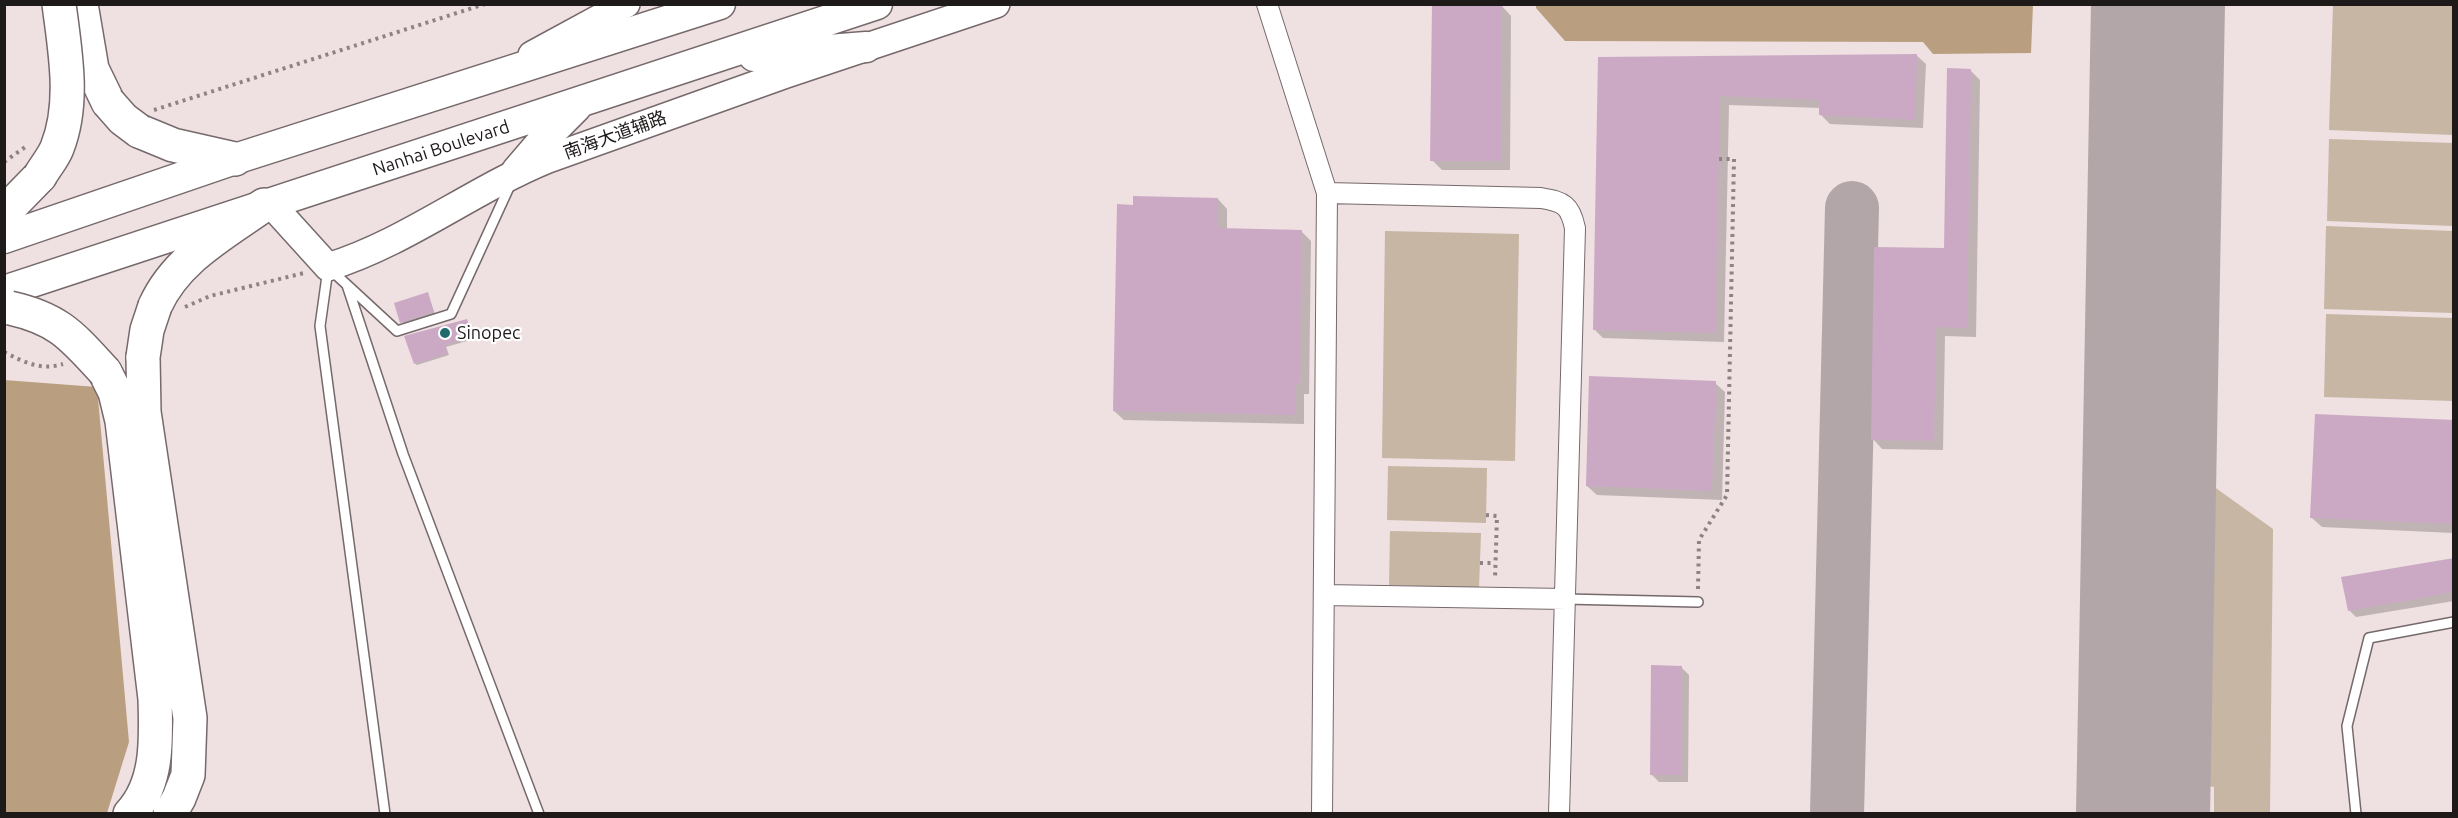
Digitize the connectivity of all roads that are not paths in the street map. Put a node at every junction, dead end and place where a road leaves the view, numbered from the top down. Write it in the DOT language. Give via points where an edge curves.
graph roads {
  1 [pos="58,4"];
  2 [pos="81,4"];
  3 [pos="626,4"];
  4 [pos="720,4"];
  5 [pos="877,4"];
  6 [pos="996,4"];
  7 [pos="1267,4"];
  8 [pos="866,47"];
  9 [pos="704,61"];
  10 [pos="460,89"];
  11 [pos="583,101"];
  12 [pos="235,159"];
  13 [pos="517,171"];
  14 [pos="1327,193"];
  15 [pos="267,204"];
  16 [pos="4,213"];
  17 [pos="4,238"];
  18 [pos="338,276"];
  19 [pos="6,302"];
  20 [pos="1324,595"];
  21 [pos="1565,599"];
  22 [pos="1698,602"];
  23 [pos="2454,622"];
  24 [pos="188,775"];
  25 [pos="130,813"];
  26 [pos="170,813"];
  27 [pos="188,813"];
  28 [pos="385,813"];
  29 [pos="539,813"];
  30 [pos="1322,813"];
  31 [pos="1559,813"];
  32 [pos="2356,813"];
  1 -- 16 [label="highway, bridge" via="66,60 63,126 56,150 40,176"];
  2 -- 12 [label="highway, bridge" via="92,69 108,102 123,119 141,122 173,145"];
  3 -- 10 [label="main road"];
  4 -- 10 [label="main road"];
  5 -- 9 [label="main road, Nanhai Boulevard"];
  6 -- 8 [label="main road, 南海大道辅路"];
  7 -- 14 [label="street"];
  8 -- 9 [label="main road"];
  8 -- 13 [label="main road, 南海大道辅路"];
  9 -- 11 [label="main road, Nanhai Boulevard"];
  10 -- 12 [label="main road"];
  11 -- 13 [label="main road"];
  11 -- 15 [label="main road, Nanhai Boulevard"];
  12 -- 17 [label="main road"];
  13 -- 18 [label="main road, 南海大道辅路" via="369,252"];
  13 -- 18 [label="lane" via="451,314 397,331"];
  14 -- 20 [label="street"];
  14 -- 21 [label="street" via="1541,198 1559,201 1571,212 1575,228"];
  15 -- 18 [label="main road"];
  15 -- 19 [label="main road, Nanhai Boulevard"];
  15 -- 24 [label="highway, bridge" via="174,273 155,306 143,357 144,412 190,718"];
  18 -- 28 [label="lane" via="320,326"];
  18 -- 29 [label="lane"];
  19 -- 25 [label="highway, bridge" via="37,314 77,341 105,372 115,392 122,422 155,699 156,745 150,779"];
  20 -- 21 [label="street"];
  20 -- 30 [label="street"];
  21 -- 22 [label="lane"];
  21 -- 31 [label="street"];
  23 -- 32 [label="lane" via="2369,638 2348,726"];
  24 -- 26 [label="highway"];
  24 -- 27 [label="highway"];
}
